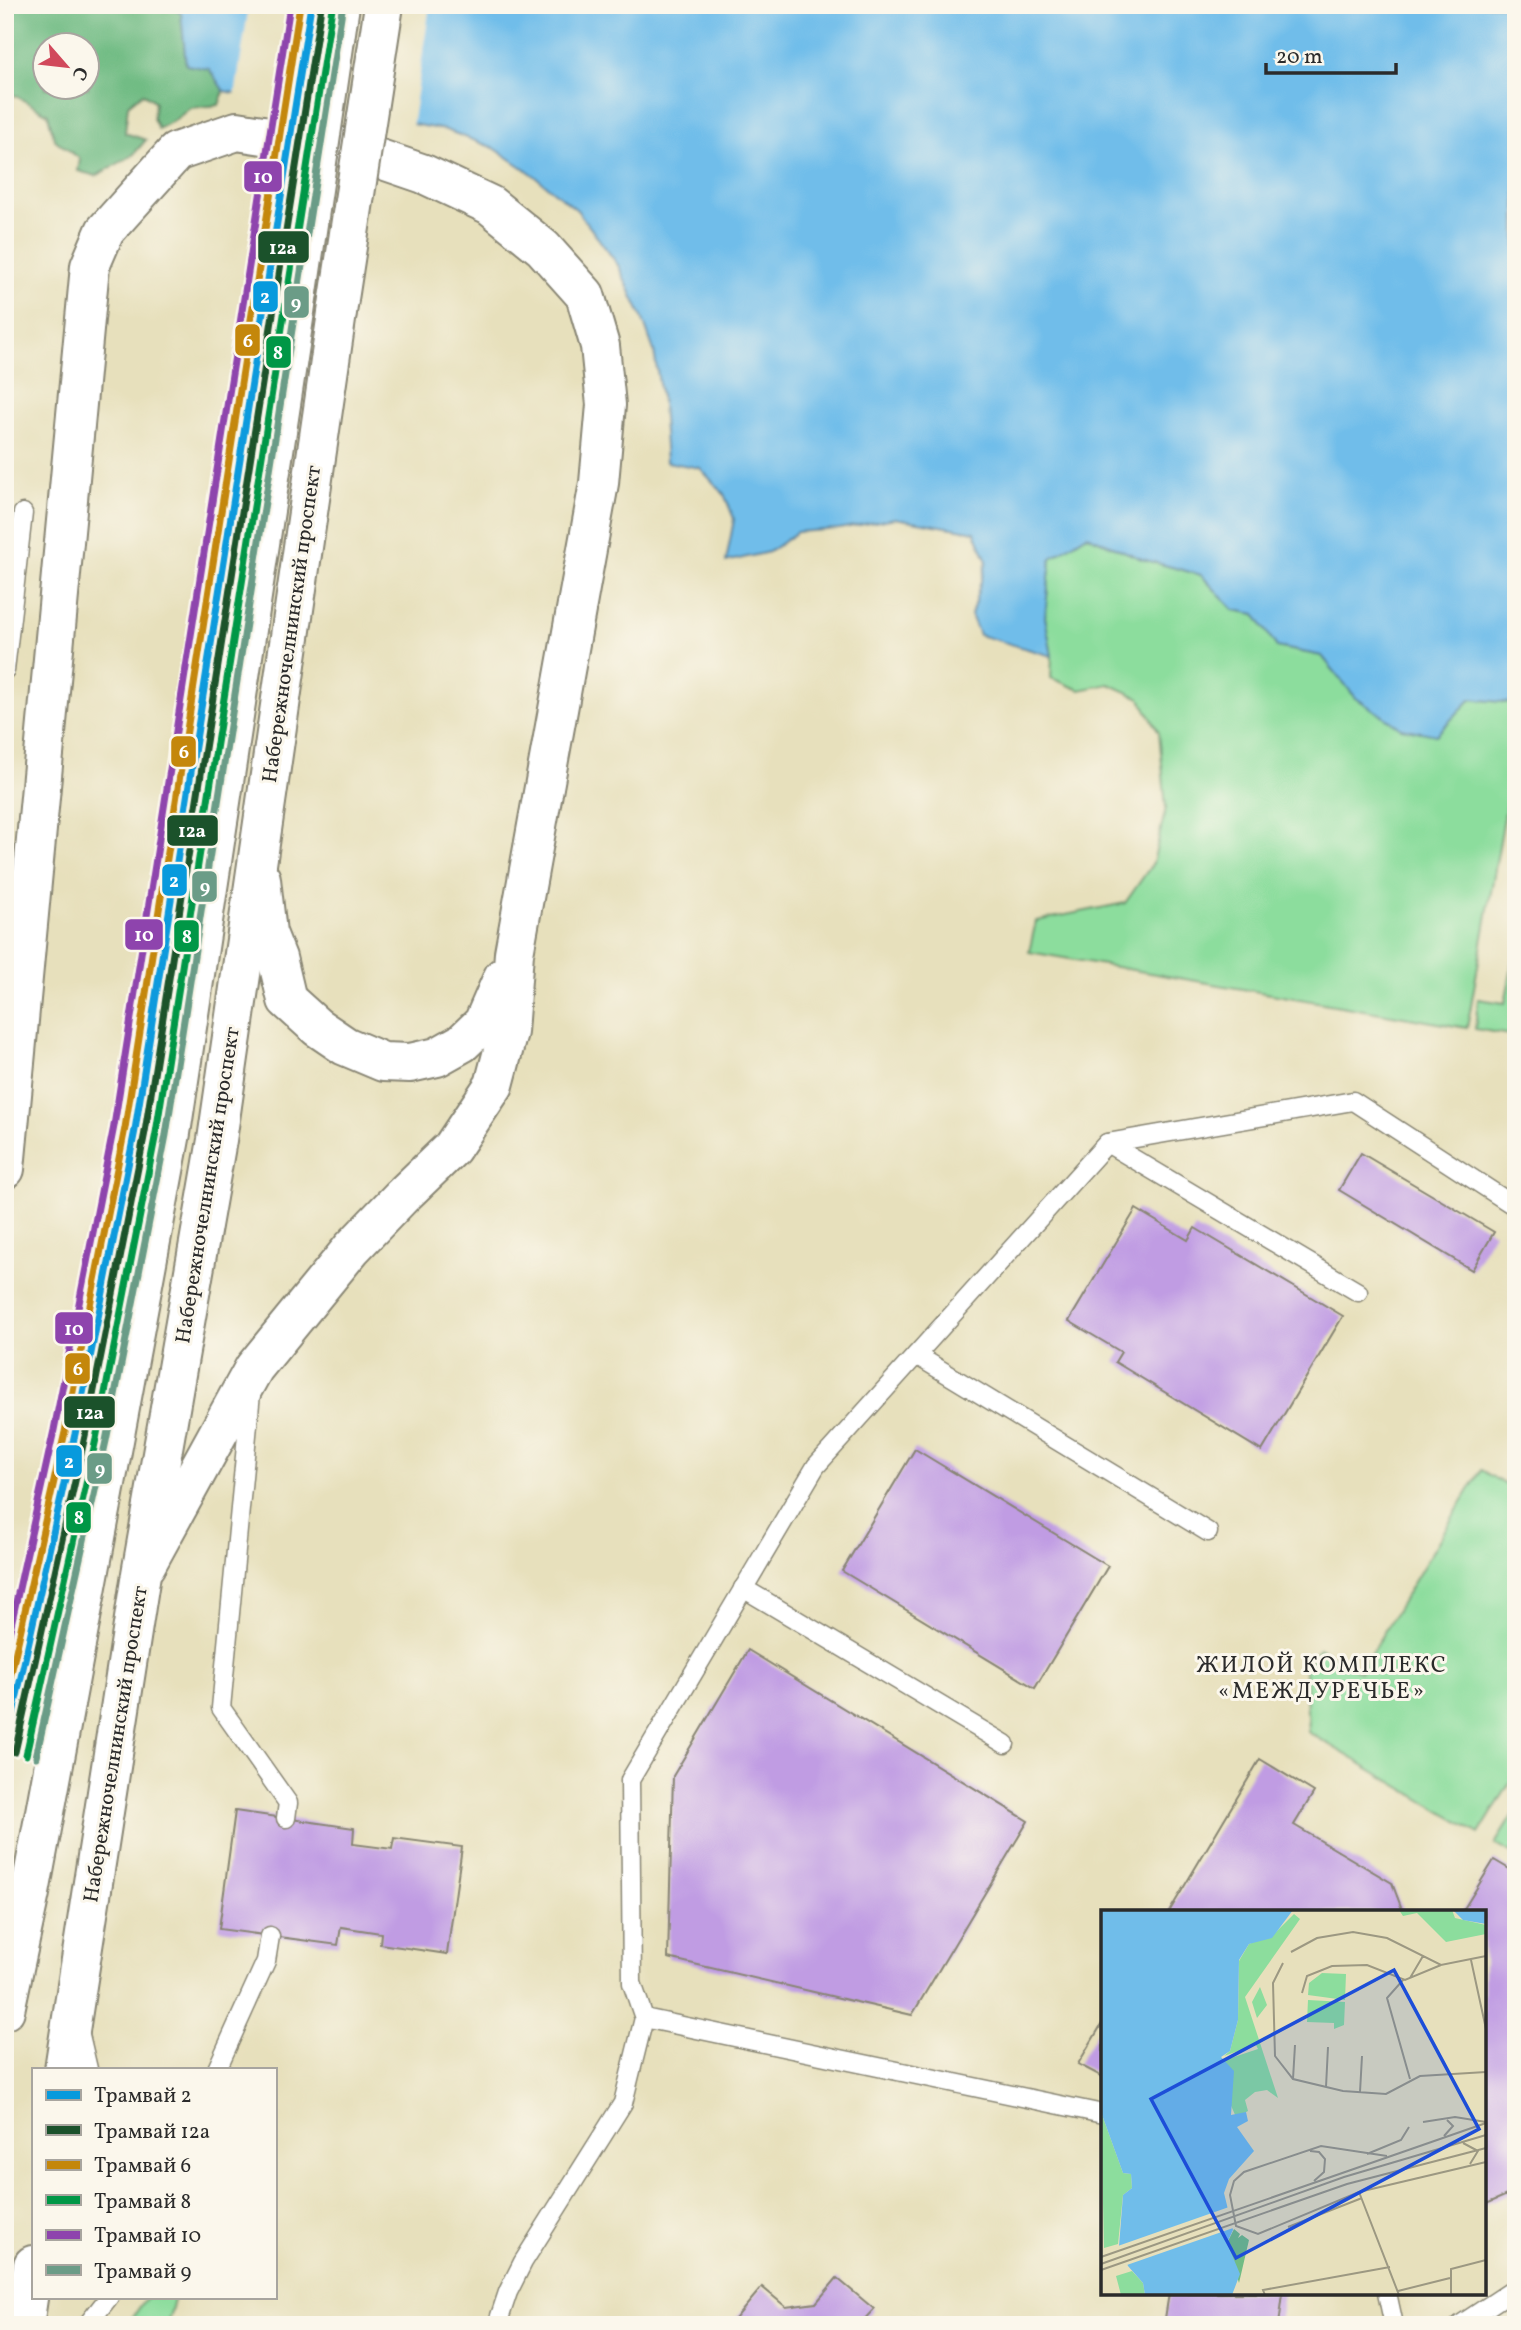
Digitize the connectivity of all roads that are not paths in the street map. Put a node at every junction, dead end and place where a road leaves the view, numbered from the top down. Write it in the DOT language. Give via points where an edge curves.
graph roads {
  1 [pos="340,5"];
  2 [pos="384,5"];
  3 [pos="23,513"];
  4 [pos="5,670"];
  5 [pos="258,853"];
  6 [pos="514,953"];
  7 [pos="1107,1143"];
  8 [pos="5,1169"];
  9 [pos="1516,1207"];
  10 [pos="1358,1292"];
  11 [pos="916,1355"];
  12 [pos="254,1368"];
  13 [pos="1208,1532"];
  14 [pos="141,1574"];
  15 [pos="743,1588"];
  16 [pos="1005,1744"];
  17 [pos="286,1818"];
  18 [pos="270,1936"];
  19 [pos="74,2007"];
  20 [pos="5,2010"];
  21 [pos="645,2018"];
  22 [pos="64,2068"];
  23 [pos="88,2068"];
  24 [pos="217,2068"];
  25 [pos="1101,2114"];
  26 [pos="32,2272"];
  27 [pos="1516,2288"];
  28 [pos="1387,2295"];
  29 [pos="108,2298"];
  30 [pos="24,2325"];
  31 [pos="87,2325"];
  32 [pos="497,2325"];
  33 [pos="1394,2325"];
  34 [pos="1460,2325"];
  1 -- 20 [label="main road, Набережночелнинский проспект, bridge" via="171,1133"];
  2 -- 5 [label="main road, Набережночелнинский проспект, bridge"];
  3 -- 4 [label="lane"];
  5 -- 6 [label="main road" via="267,933 287,1000 345,1046 383,1062 437,1057 462,1044 482,1023"];
  5 -- 14 [label="main road, Набережночелнинский проспект" via="216,1140"];
  6 -- 8 [label="main road" via="599,483 606,405 600,346 585,295 544,248 490,205 424,174 348,148 237,131 176,152 105,231 90,266"];
  6 -- 12 [label="main road" via="508,1032 495,1085 452,1148 352,1248"];
  7 -- 9 [label="lane" via="1353,1101"];
  7 -- 10 [label="lane"];
  7 -- 11 [label="lane"];
  11 -- 13 [label="lane"];
  11 -- 15 [label="lane" via="817,1466"];
  12 -- 14 [label="main road"];
  12 -- 17 [label="lane" via="221,1708 288,1803"];
  14 -- 19 [label="main road, Набережночелнинский проспект"];
  15 -- 16 [label="lane"];
  15 -- 21 [label="lane" via="630,1780 632,1983"];
  18 -- 24 [label="lane" via="266,1961"];
  19 -- 22 [label="main road, Набережночелнинский проспект"];
  19 -- 23 [label="lane"];
  21 -- 25 [label="lane"];
  21 -- 32 [label="lane" via="623,2103 523,2262"];
  26 -- 30 [label="main road"];
  27 -- 34 [label="lane"];
  28 -- 33 [label="lane"];
  29 -- 31 [label="lane"];
}
